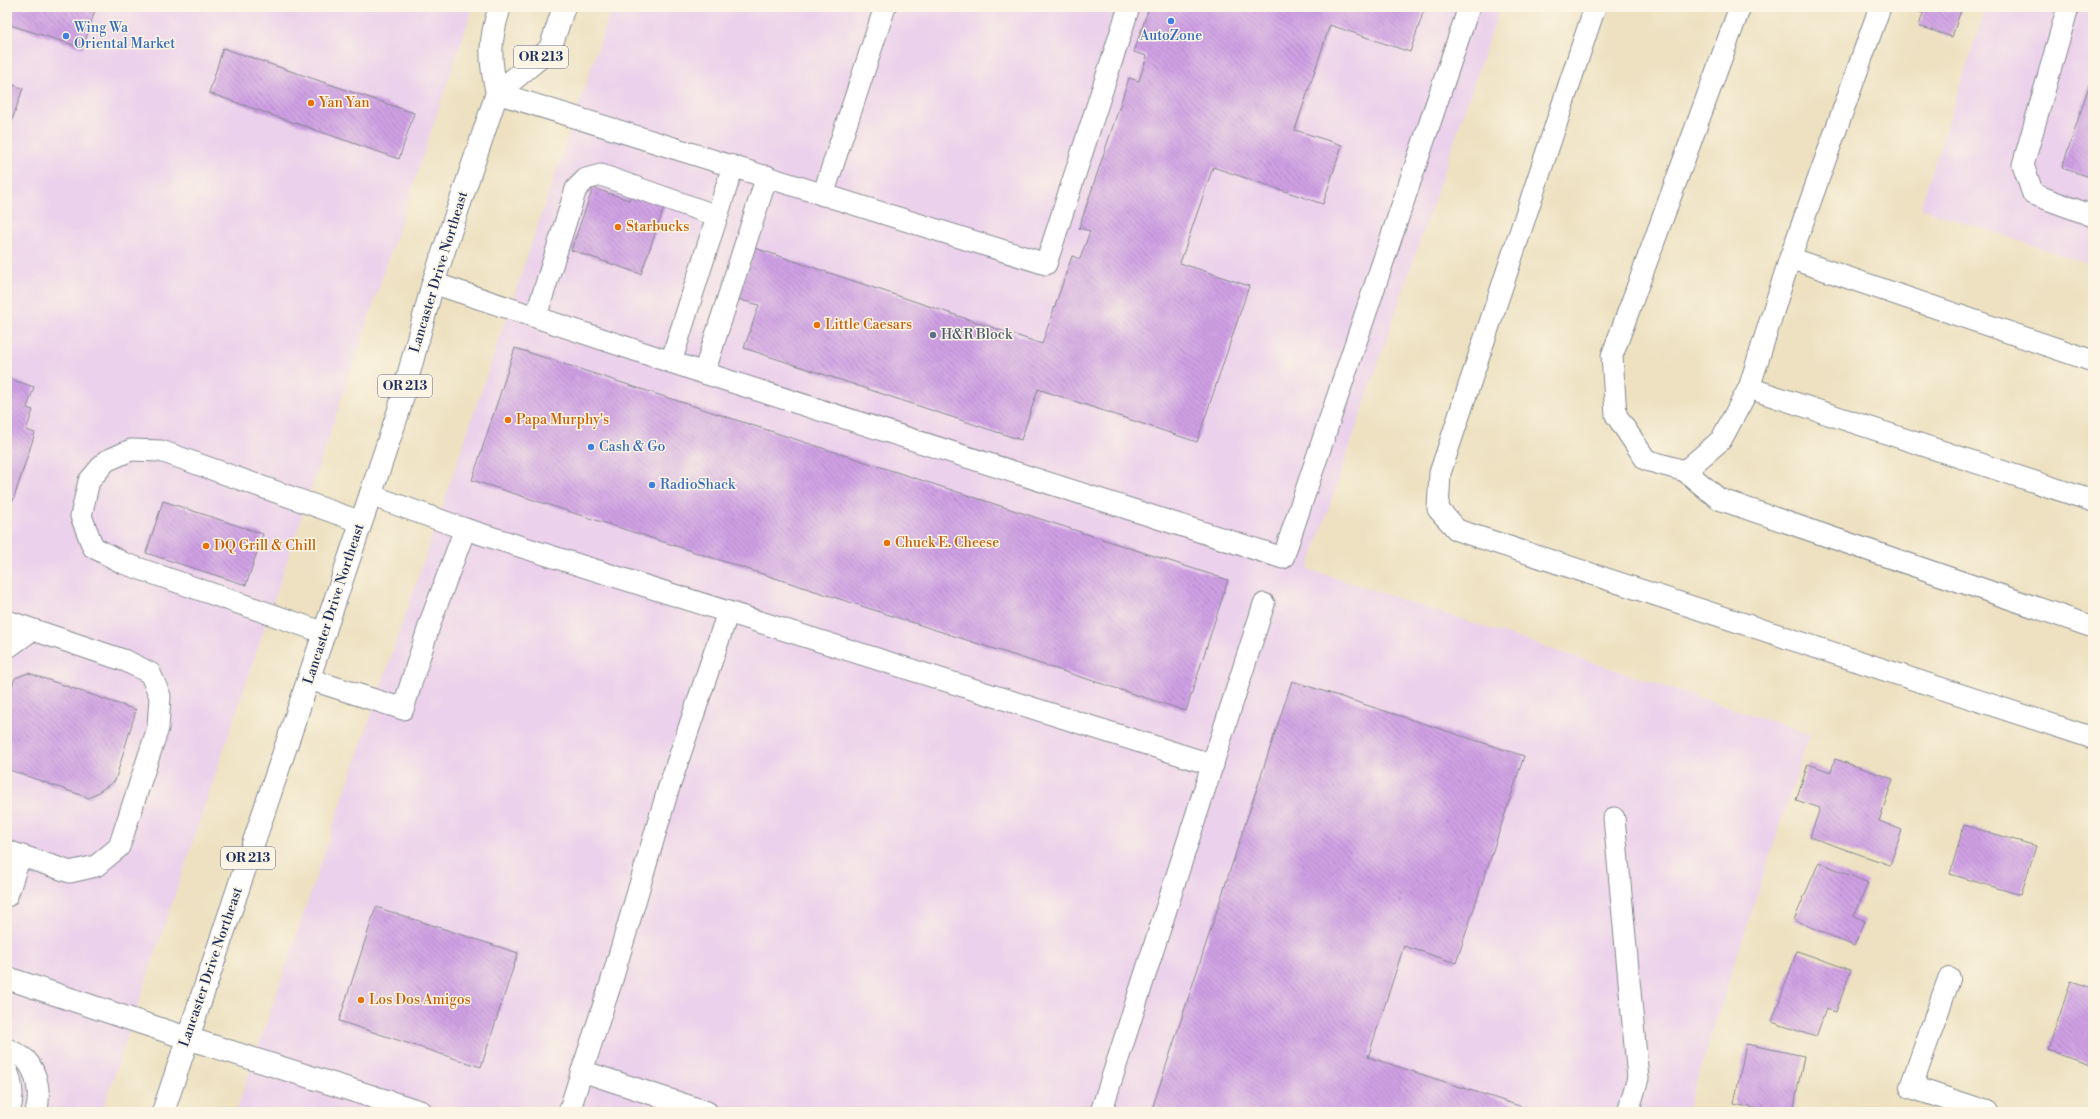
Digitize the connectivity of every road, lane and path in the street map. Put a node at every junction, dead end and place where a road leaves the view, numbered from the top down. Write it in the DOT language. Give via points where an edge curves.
graph roads {
  1 [pos="500,7"];
  2 [pos="564,7"];
  3 [pos="885,7"];
  4 [pos="1129,7"];
  5 [pos="1468,7"];
  6 [pos="1595,7"];
  7 [pos="1740,7"];
  8 [pos="1880,7"];
  9 [pos="2068,7"];
  10 [pos="497,93"];
  11 [pos="733,166"];
  12 [pos="767,176"];
  13 [pos="823,195"];
  14 [pos="717,216"];
  15 [pos="2093,216"];
  16 [pos="1790,258"];
  17 [pos="433,283"];
  18 [pos="536,316"];
  19 [pos="2093,361"];
  20 [pos="671,362"];
  21 [pos="704,373"];
  22 [pos="1749,388"];
  23 [pos="1685,471"];
  24 [pos="370,495"];
  25 [pos="2093,501"];
  26 [pos="361,522"];
  27 [pos="465,529"];
  28 [pos="1264,604"];
  29 [pos="728,612"];
  30 [pos="7,621"];
  31 [pos="7,625"];
  32 [pos="2093,627"];
  33 [pos="7,630"];
  34 [pos="32,630"];
  35 [pos="325,633"];
  36 [pos="7,637"];
  37 [pos="7,648"];
  38 [pos="309,679"];
  39 [pos="2093,738"];
  40 [pos="1213,765"];
  41 [pos="1614,818"];
  42 [pos="14,854"];
  43 [pos="7,896"];
  44 [pos="7,978"];
  45 [pos="1949,979"];
  46 [pos="187,1038"];
  47 [pos="7,1049"];
  48 [pos="7,1071"];
  49 [pos="582,1071"];
  50 [pos="9,1112"];
  51 [pos="36,1112"];
  52 [pos="163,1112"];
  53 [pos="421,1112"];
  54 [pos="569,1112"];
  55 [pos="707,1112"];
  56 [pos="1101,1112"];
  57 [pos="1628,1112"];
  58 [pos="1987,1112"];
  1 -- 10 [label="main road" via="492,29 491,64"];
  2 -- 10 [label="main road, OR 213" via="550,49"];
  3 -- 13 [label="lane"];
  4 -- 13 [label="lane" via="1046,264"];
  5 -- 21 [label="lane" via="1283,558"];
  6 -- 39 [label="lane" via="1440,473 1438,509 1458,530"];
  7 -- 23 [label="lane" via="1612,356 1616,416 1646,460"];
  8 -- 16 [label="lane"];
  9 -- 15 [label="lane" via="2023,165 2034,194"];
  10 -- 11 [label="lane"];
  10 -- 17 [label="main road, Lancaster Drive Northeast / OR 213"];
  11 -- 12 [label="lane"];
  11 -- 14 [label="lane"];
  12 -- 13 [label="lane"];
  12 -- 21 [label="lane"];
  14 -- 18 [label="lane" via="601,174 586,179 576,189"];
  14 -- 20 [label="lane"];
  16 -- 19 [label="lane"];
  16 -- 22 [label="lane"];
  17 -- 18 [label="lane"];
  17 -- 24 [label="main road, Lancaster Drive Northeast / OR 213" via="398,410"];
  18 -- 20 [label="lane"];
  20 -- 21 [label="lane"];
  22 -- 23 [label="lane" via="1721,440"];
  22 -- 25 [label="lane"];
  23 -- 32 [label="lane" via="1719,499"];
  24 -- 26 [label="main road, Lancaster Drive Northeast / OR 213"];
  24 -- 27 [label="lane"];
  26 -- 35 [label="main road, Lancaster Drive Northeast / OR 213"];
  26 -- 35 [label="lane" via="161,451 131,450 106,461 89,481 81,516 93,547 123,563"];
  27 -- 29 [label="lane"];
  27 -- 38 [label="lane" via="431,620 403,709"];
  28 -- 40 [label="lane"];
  29 -- 40 [label="lane"];
  29 -- 49 [label="lane" via="668,793"];
  30 -- 34 [label="lane"];
  31 -- 34 [label="lane"];
  33 -- 34 [label="lane"];
  34 -- 36 [label="lane"];
  34 -- 37 [label="lane"];
  34 -- 42 [label="lane" via="126,661 150,673 160,696 158,728 120,847 96,866 70,872"];
  35 -- 38 [label="main road, Lancaster Drive Northeast / OR 213"];
  38 -- 46 [label="main road, Lancaster Drive Northeast / OR 213"];
  40 -- 56 [label="lane"];
  41 -- 57 [label="lane" via="1638,1078"];
  42 -- 43 [label="lane"];
  44 -- 46 [label="main road"];
  45 -- 58 [label="main road" via="1911,1087"];
  46 -- 52 [label="main road, Lancaster Drive Northeast / OR 213"];
  46 -- 53 [label="main road"];
  47 -- 51 [label="lane" via="26,1060 36,1079"];
  48 -- 50 [label="lane" via="12,1083"];
  49 -- 54 [label="lane"];
  49 -- 55 [label="lane"];
}
